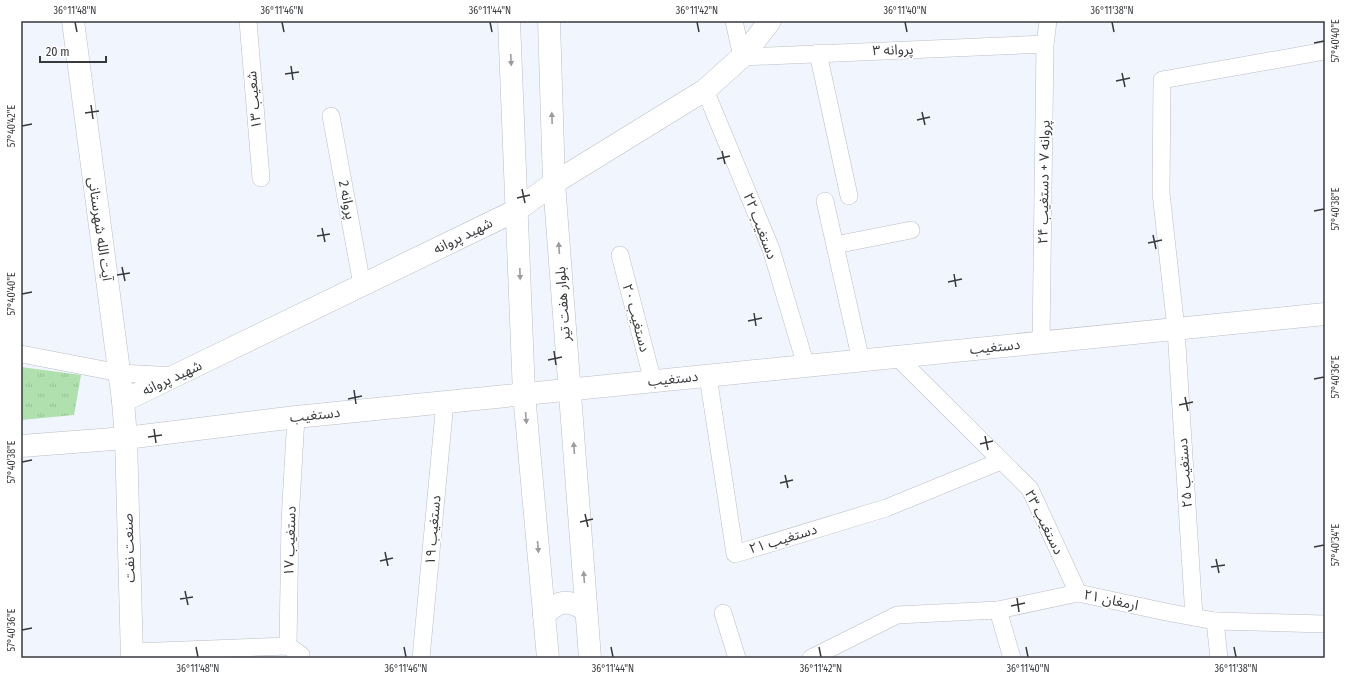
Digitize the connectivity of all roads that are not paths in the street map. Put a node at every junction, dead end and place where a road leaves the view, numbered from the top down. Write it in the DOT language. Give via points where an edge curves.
graph roads {
  1 [pos="73,21"];
  2 [pos="248,21"];
  3 [pos="509,21"];
  4 [pos="549,21"];
  5 [pos="734,21"];
  6 [pos="770,21"];
  7 [pos="1048,21"];
  8 [pos="1045,44"];
  9 [pos="1325,51"];
  10 [pos="818,53"];
  11 [pos="742,57"];
  12 [pos="705,90"];
  13 [pos="331,116"];
  14 [pos="261,178"];
  15 [pos="554,183"];
  16 [pos="849,196"];
  17 [pos="825,201"];
  18 [pos="517,210"];
  19 [pos="911,230"];
  20 [pos="835,245"];
  21 [pos="620,255"];
  22 [pos="362,285"];
  23 [pos="1325,314"];
  24 [pos="1176,329"];
  25 [pos="1041,343"];
  26 [pos="21,354"];
  27 [pos="897,357"];
  28 [pos="861,361"];
  29 [pos="806,366"];
  30 [pos="120,373"];
  31 [pos="176,376"];
  32 [pos="708,376"];
  33 [pos="653,382"];
  34 [pos="570,390"];
  35 [pos="524,394"];
  36 [pos="123,401"];
  37 [pos="445,402"];
  38 [pos="296,417"];
  39 [pos="126,438"];
  40 [pos="21,446"];
  41 [pos="1001,461"];
  42 [pos="1078,593"];
  43 [pos="586,610"];
  44 [pos="998,610"];
  45 [pos="723,613"];
  46 [pos="544,616"];
  47 [pos="1194,617"];
  48 [pos="1215,621"];
  49 [pos="1325,624"];
  50 [pos="288,646"];
  51 [pos="132,655"];
  52 [pos="300,658"];
  53 [pos="421,658"];
  54 [pos="548,658"];
  55 [pos="590,658"];
  56 [pos="737,658"];
  57 [pos="811,658"];
  58 [pos="1012,658"];
  59 [pos="1219,658"];
  1 -- 30 [label="main road, آیت الله شهرستانی"];
  2 -- 14 [label="street, شعیب ۱۳"];
  3 -- 18 [label="main road, one-way"];
  15 -- 4 [label="main road, بلوار هفت تیر, one-way"];
  5 -- 11 [label="street"];
  6 -- 11 [label="main road, شهید پروانه"];
  7 -- 8 [label="street, پروانه ۷ + دستغیب ۲۴"];
  8 -- 10 [label="street, پروانه ۳"];
  8 -- 25 [label="street, پروانه ۷ + دستغیب ۲۴"];
  9 -- 24 [label="street, دستغیب ۲۵" via="1162,80 1161,193"];
  10 -- 11 [label="street, پروانه ۳"];
  10 -- 16 [label="street"];
  11 -- 12 [label="main road, شهید پروانه"];
  12 -- 15 [label="main road, شهید پروانه"];
  12 -- 29 [label="street, دستغیب ۲۲" via="771,249"];
  13 -- 22 [label="street, پروانه 2"];
  15 -- 18 [label="main road, شهید پروانه"];
  34 -- 15 [label="main road, بلوار هفت تیر, one-way"];
  17 -- 20 [label="street"];
  18 -- 22 [label="main road, شهید پروانه"];
  18 -- 35 [label="main road, one-way"];
  19 -- 20 [label="street"];
  20 -- 28 [label="street"];
  21 -- 33 [label="street, دستغیب ۲۰"];
  22 -- 31 [label="main road, شهید پروانه"];
  23 -- 24 [label="main road, دستغیب"];
  24 -- 25 [label="main road, دستغیب"];
  24 -- 47 [label="street, دستغیب ۲۵"];
  25 -- 27 [label="main road, دستغیب"];
  26 -- 30 [label="street"];
  27 -- 28 [label="main road, دستغیب"];
  27 -- 41 [label="street, دستغیب ۲۳"];
  28 -- 29 [label="main road, دستغیب"];
  29 -- 32 [label="main road, دستغیب"];
  30 -- 31 [label="street"];
  30 -- 36 [label="main road, آیت الله شهرستانی"];
  31 -- 36 [label="main road, شهید پروانه"];
  32 -- 33 [label="main road, دستغیب"];
  32 -- 41 [label="street, دستغیب ۲۱" via="735,554 886,508"];
  33 -- 34 [label="main road, دستغیب"];
  34 -- 35 [label="main road, دستغیب"];
  43 -- 34 [label="main road, بلوار هفت تیر, one-way"];
  35 -- 37 [label="main road, دستغیب"];
  35 -- 46 [label="main road, one-way"];
  36 -- 39 [label="main road, آیت الله شهرستانی"];
  37 -- 38 [label="main road, دستغیب"];
  37 -- 53 [label="street, دستغیب ۱۹"];
  38 -- 39 [label="main road, دستغیب"];
  38 -- 50 [label="street, دستغیب ۱۷" via="290,521"];
  39 -- 40 [label="main road, دستغیب"];
  39 -- 51 [label="main road, صنعت نفت"];
  41 -- 42 [label="street, دستغیب ۲۳" via="1030,489"];
  42 -- 44 [label="street, ارمغان ۲۱"];
  42 -- 47 [label="street, ارمغان ۲۱"];
  43 -- 46 [label="main road" via="576,604 564,602 552,607"];
  43 -- 55 [label="main road, بلوار هفت تیر"];
  44 -- 57 [label="street, ارمغان ۲۱" via="897,615"];
  44 -- 58 [label="street"];
  45 -- 56 [label="street"];
  46 -- 54 [label="main road"];
  47 -- 48 [label="street, ارمغان ۲۱"];
  48 -- 49 [label="street, ارمغان ۲۱"];
  48 -- 59 [label="street"];
  50 -- 51 [label="street"];
  50 -- 52 [label="street" via="301,655"];
}
